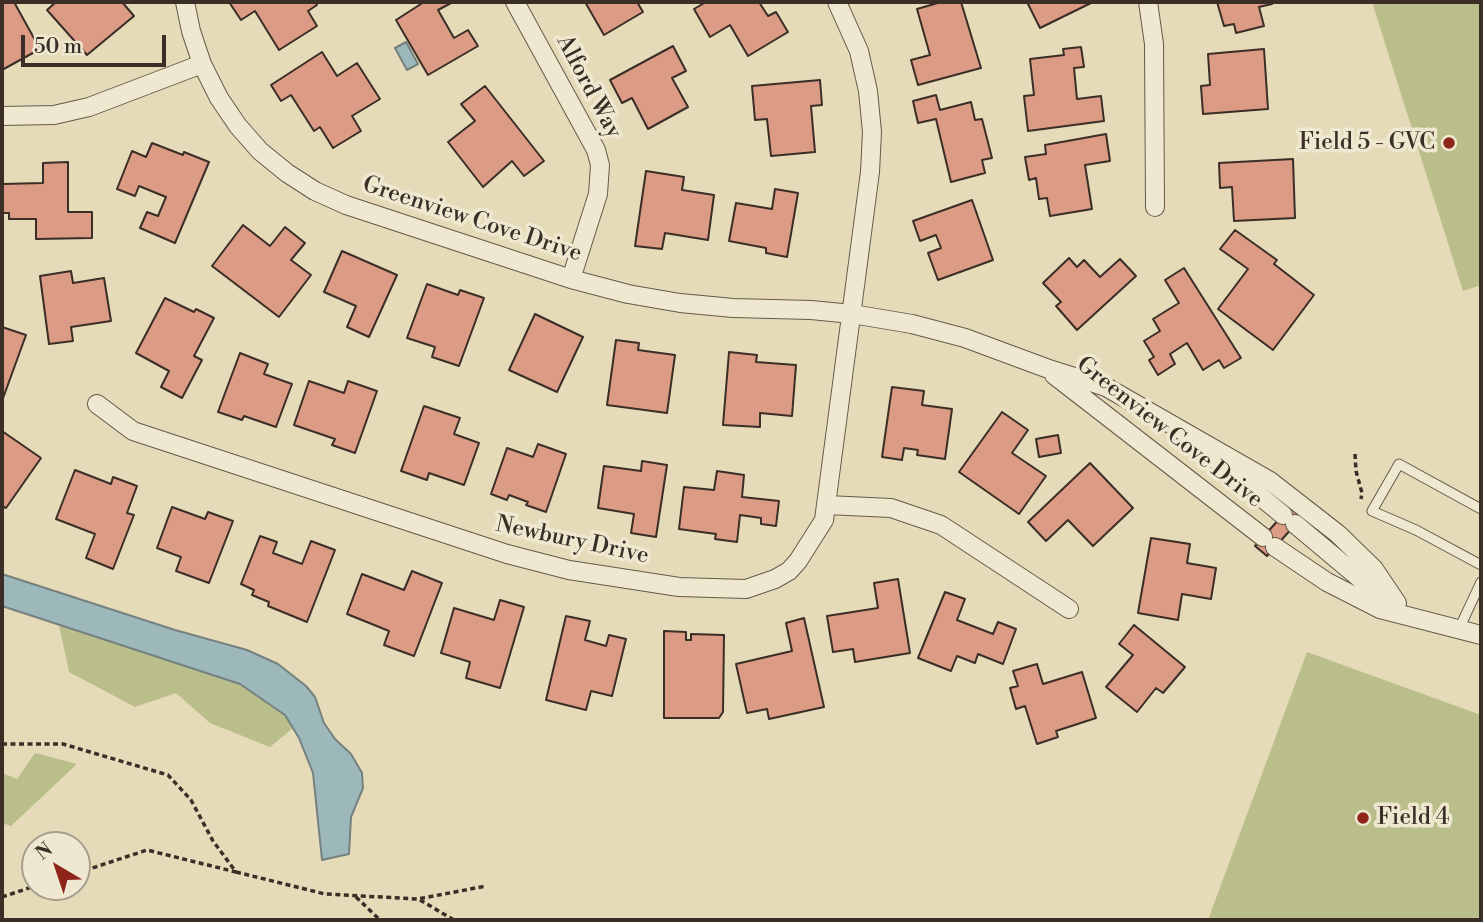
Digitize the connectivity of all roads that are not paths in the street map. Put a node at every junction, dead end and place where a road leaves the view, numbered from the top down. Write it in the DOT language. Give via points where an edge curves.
graph roads {
  1 [pos="185,2"];
  2 [pos="515,2"];
  3 [pos="837,2"];
  4 [pos="1148,2"];
  5 [pos="202,64"];
  6 [pos="2,116"];
  7 [pos="1155,207"];
  8 [pos="571,279"];
  9 [pos="852,314"];
  10 [pos="1046,368"];
  11 [pos="97,404"];
  12 [pos="1173,424"];
  13 [pos="827,505"];
  14 [pos="1481,509"];
  15 [pos="1481,565"];
  16 [pos="1481,582"];
  17 [pos="1397,603"];
  18 [pos="1069,609"];
  19 [pos="1425,620"];
  20 [pos="1459,629"];
  21 [pos="1481,635"];
  1 -- 5 [label="street, Greenview Cove Drive"];
  2 -- 8 [label="street, Alford Way" via="600,165 598,194"];
  3 -- 9 [label="street" via="859,51 872,132"];
  4 -- 7 [label="street" via="1154,44"];
  5 -- 6 [label="street" via="89,107"];
  5 -- 8 [label="street, Greenview Cove Drive" via="219,98 260,151 315,191"];
  8 -- 9 [label="street, Greenview Cove Drive" via="680,303"];
  9 -- 10 [label="street, Greenview Cove Drive" via="965,338"];
  9 -- 13 [label="street, Newbury Drive"];
  10 -- 12 [label="street, Greenview Cove Drive" via="1107,387"];
  10 -- 19 [label="street, Greenview Cove Drive" via="1326,582 1380,609"];
  11 -- 13 [label="street, Newbury Drive" via="146,436 507,554 632,581 730,590 761,585 799,561 824,520"];
  12 -- 17 [label="street, Greenview Cove Drive" via="1376,591"];
  12 -- 17 [label="street, Greenview Cove Drive" via="1270,481 1338,534 1374,569"];
  13 -- 18 [label="street" via="891,508 941,525"];
  14 -- 15 [label="lane" via="1399,464 1373,511"];
  16 -- 20 [label="lane"];
  17 -- 19 [label="street, Greenview Cove Drive"];
  19 -- 20 [label="street, Greenview Cove Drive"];
  20 -- 21 [label="street, Greenview Cove Drive"];
}
